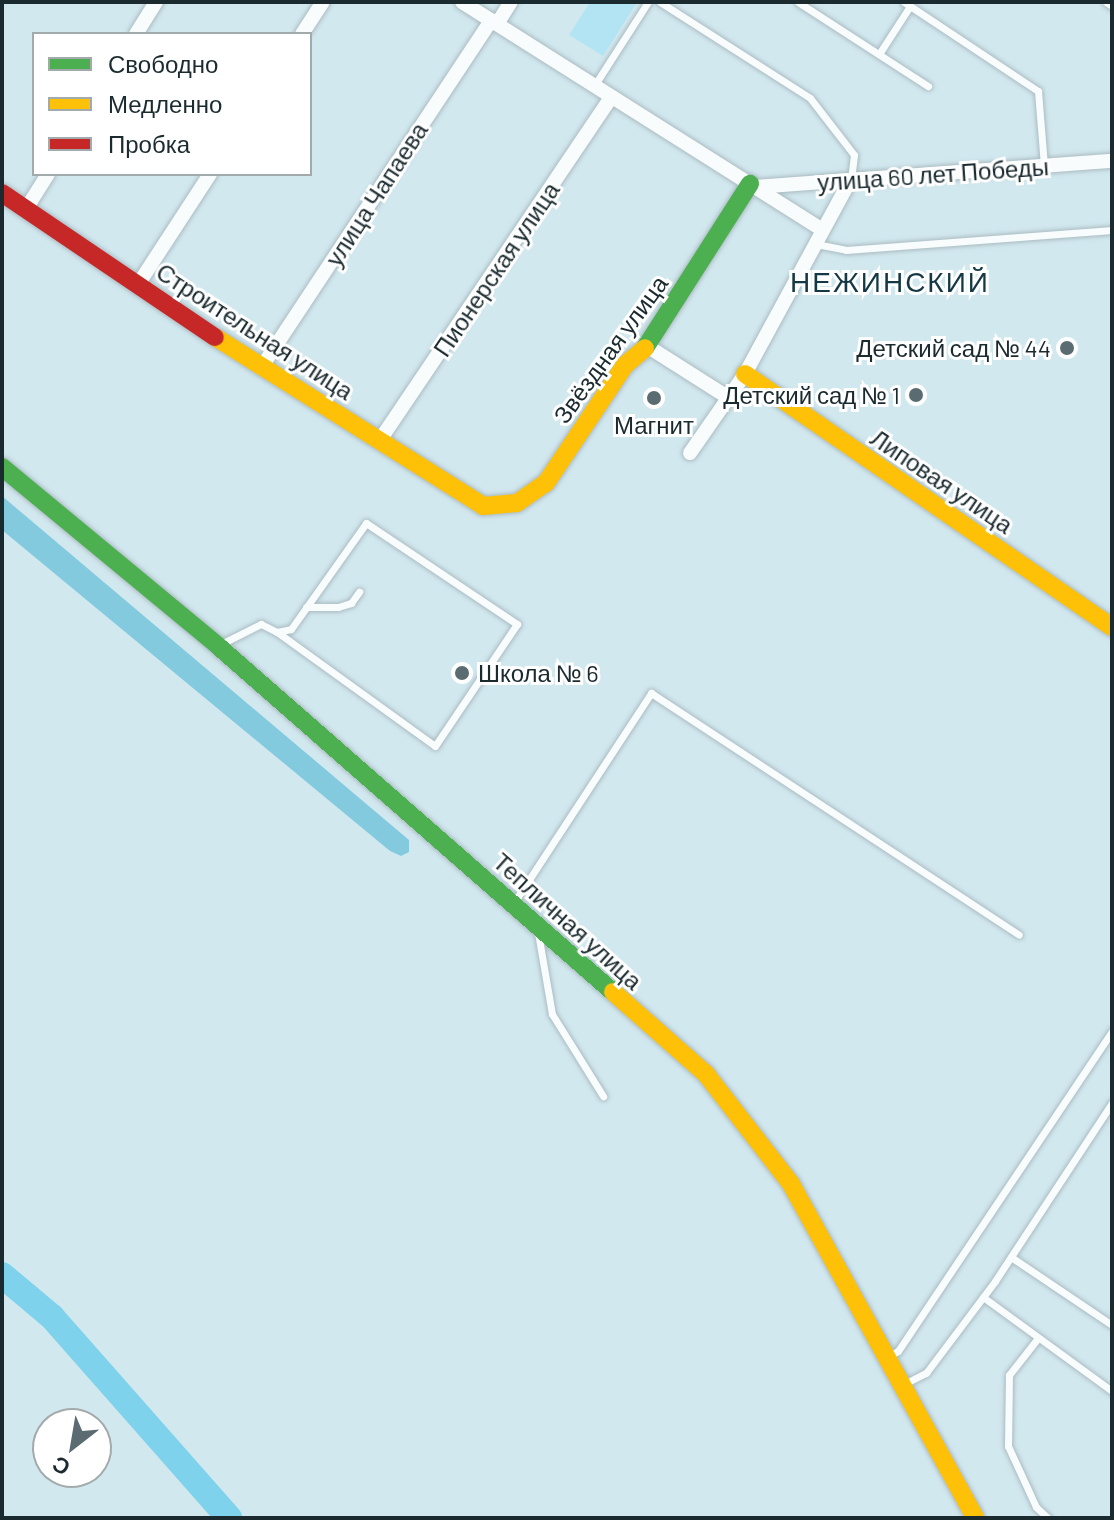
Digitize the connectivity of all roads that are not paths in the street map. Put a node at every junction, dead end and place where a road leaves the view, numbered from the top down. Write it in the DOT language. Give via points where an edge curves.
graph roads {
  1 [pos="156,2"];
  2 [pos="323,2"];
  3 [pos="462,2"];
  4 [pos="511,2"];
  5 [pos="648,2"];
  6 [pos="660,2"];
  7 [pos="798,2"];
  8 [pos="1106,2"];
  9 [pos="907,4"];
  10 [pos="1112,6"];
  11 [pos="494,22"];
  12 [pos="137,32"];
  13 [pos="303,32"];
  14 [pos="879,54"];
  15 [pos="594,86"];
  16 [pos="928,86"];
  17 [pos="611,97"];
  18 [pos="1112,161"];
  19 [pos="1044,166"];
  20 [pos="47,176"];
  21 [pos="209,176"];
  22 [pos="850,181"];
  23 [pos="752,185"];
  24 [pos="2,193"];
  25 [pos="26,209"];
  26 [pos="821,229"];
  27 [pos="1112,230"];
  28 [pos="814,244"];
  29 [pos="139,283"];
  30 [pos="647,346"];
  31 [pos="261,368"];
  32 [pos="745,374"];
  33 [pos="729,398"];
  34 [pos="380,440"];
  35 [pos="690,453"];
  36 [pos="2,467"];
  37 [pos="483,506"];
  38 [pos="359,592"];
  39 [pos="306,607"];
  40 [pos="1112,627"];
  41 [pos="277,632"];
  42 [pos="218,646"];
  43 [pos="513,903"];
  44 [pos="537,927"];
  45 [pos="1019,935"];
  46 [pos="1112,1031"];
  47 [pos="603,1096"];
  48 [pos="1112,1103"];
  49 [pos="1011,1257"];
  50 [pos="983,1297"];
  51 [pos="1112,1325"];
  52 [pos="1038,1338"];
  53 [pos="887,1357"];
  54 [pos="902,1385"];
  55 [pos="1112,1391"];
  56 [pos="975,1518"];
  57 [pos="1048,1518"];
  1 -- 12 [label="street"];
  2 -- 13 [label="street"];
  3 -- 11 [label="street, улица 60 лет Победы"];
  4 -- 11 [label="street, улица Чапаева"];
  5 -- 15 [label="lane"];
  6 -- 22 [label="lane" via="810,98 854,155"];
  7 -- 14 [label="lane"];
  8 -- 10 [label="lane"];
  9 -- 14 [label="lane"];
  9 -- 19 [label="lane" via="1038,91"];
  11 -- 15 [label="street, улица 60 лет Победы"];
  11 -- 31 [label="street, улица Чапаева"];
  14 -- 16 [label="lane"];
  15 -- 17 [label="street, улица 60 лет Победы"];
  17 -- 23 [label="street, улица 60 лет Победы"];
  17 -- 34 [label="street, Пионерская улица"];
  18 -- 19 [label="street, улица 60 лет Победы"];
  19 -- 22 [label="street, улица 60 лет Победы"];
  20 -- 25 [label="street"];
  21 -- 29 [label="street"];
  22 -- 23 [label="street, улица 60 лет Победы"];
  22 -- 26 [label="street"];
  23 -- 26 [label="street, улица 60 лет Победы"];
  23 -- 30 [label="street, Звёздная улица"];
  24 -- 25 [label="street, Строительная улица"];
  25 -- 29 [label="street, Строительная улица"];
  26 -- 28 [label="street"];
  27 -- 28 [label="lane" via="846,250"];
  28 -- 32 [label="street"];
  29 -- 31 [label="street, Строительная улица"];
  30 -- 33 [label="street"];
  30 -- 37 [label="street, Звёздная улица" via="625,365 546,483 517,503"];
  31 -- 34 [label="street, Строительная улица"];
  32 -- 33 [label="street"];
  32 -- 40 [label="street, Липовая улица"];
  33 -- 35 [label="street"];
  34 -- 37 [label="street, Строительная улица"];
  36 -- 42 [label="street, Тепличная улица"];
  38 -- 39 [label="lane" via="351,603 338,607"];
  39 -- 41 [label="lane" via="291,629"];
  39 -- 41 [label="lane" via="366,523 517,624 435,746"];
  41 -- 42 [label="lane" via="261,624"];
  42 -- 43 [label="street, Тепличная улица"];
  43 -- 44 [label="street, Тепличная улица"];
  43 -- 45 [label="lane" via="651,693"];
  44 -- 47 [label="lane" via="552,1014"];
  44 -- 53 [label="street, Тепличная улица" via="706,1074 791,1184"];
  46 -- 53 [label="lane" via="898,1351"];
  48 -- 49 [label="lane"];
  49 -- 50 [label="lane"];
  49 -- 51 [label="lane"];
  50 -- 52 [label="lane"];
  50 -- 54 [label="lane" via="926,1373"];
  52 -- 55 [label="lane"];
  52 -- 57 [label="lane" via="1009,1375 1008,1446 1036,1507"];
  53 -- 54 [label="street, Тепличная улица"];
  54 -- 56 [label="street, Тепличная улица"];
}
